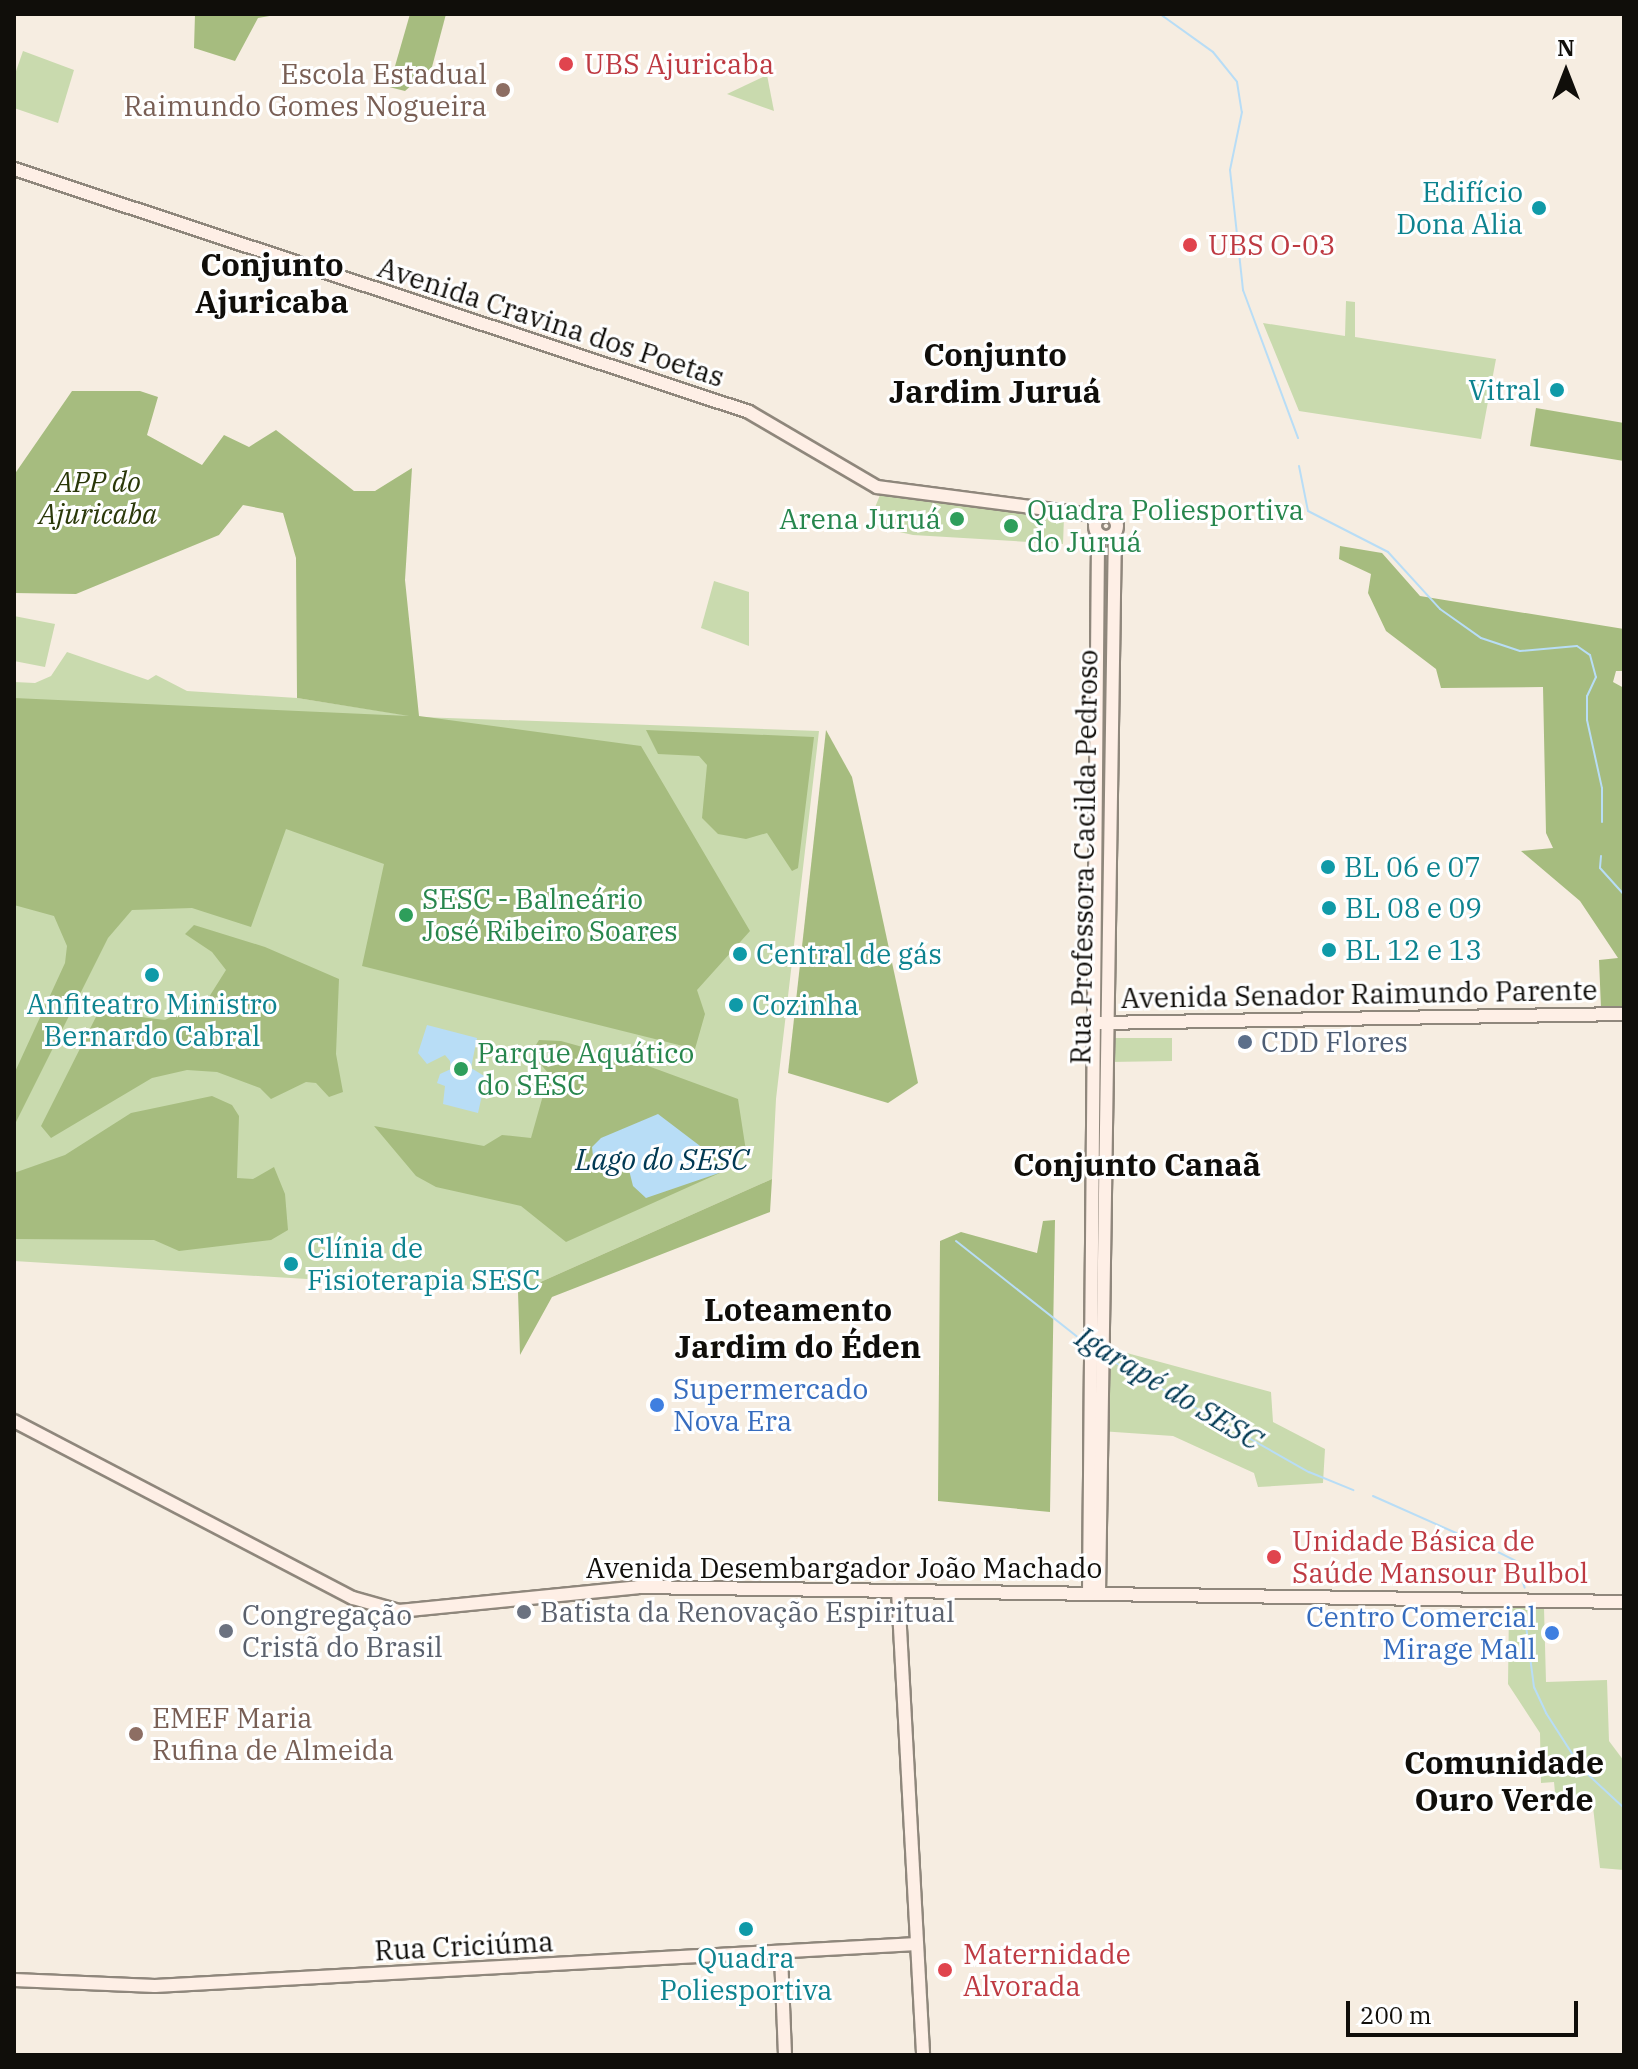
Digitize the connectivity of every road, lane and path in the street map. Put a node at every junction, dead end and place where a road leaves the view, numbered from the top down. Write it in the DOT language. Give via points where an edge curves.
graph roads {
  1 [pos="14,169"];
  2 [pos="1068,512"];
  3 [pos="1101,516"];
  4 [pos="1097,532"];
  5 [pos="1115,533"];
  6 [pos="1624,1014"];
  7 [pos="1101,1023"];
  8 [pos="14,1421"];
  9 [pos="898,1591"];
  10 [pos="1094,1594"];
  11 [pos="1624,1602"];
  12 [pos="917,1944"];
  13 [pos="781,1955"];
  14 [pos="14,1980"];
  15 [pos="785,2055"];
  16 [pos="923,2055"];
  1 -- 2 [label="street, Avenida Cravina dos Poetas" via="749,412 877,487"];
  2 -- 3 [label="street, Avenida Cravina dos Poetas"];
  2 -- 4 [label="street, Avenida Cravina dos Poetas"];
  3 -- 4 [label="street, Rua Professora Cacilda Pedroso"];
  3 -- 5 [label="street" via="1115,519"];
  4 -- 5 [label="street"];
  4 -- 7 [label="street, Rua Professora Cacilda Pedroso"];
  5 -- 7 [label="street, Rua Professora Cacilda Pedroso"];
  6 -- 7 [label="street, Avenida Senador Raimundo Parente"];
  7 -- 10 [label="street, Rua Professora Cacilda Pedroso"];
  8 -- 9 [label="street, Avenida Desembargador João Machado" via="353,1598 399,1611 638,1587"];
  9 -- 10 [label="street, Avenida Desembargador João Machado"];
  9 -- 12 [label="street"];
  10 -- 11 [label="street, Avenida Desembargador João Machado"];
  12 -- 13 [label="street, Rua Criciúma"];
  12 -- 16 [label="street"];
  13 -- 14 [label="street, Rua Criciúma" via="155,1986"];
  13 -- 15 [label="street"];
}
